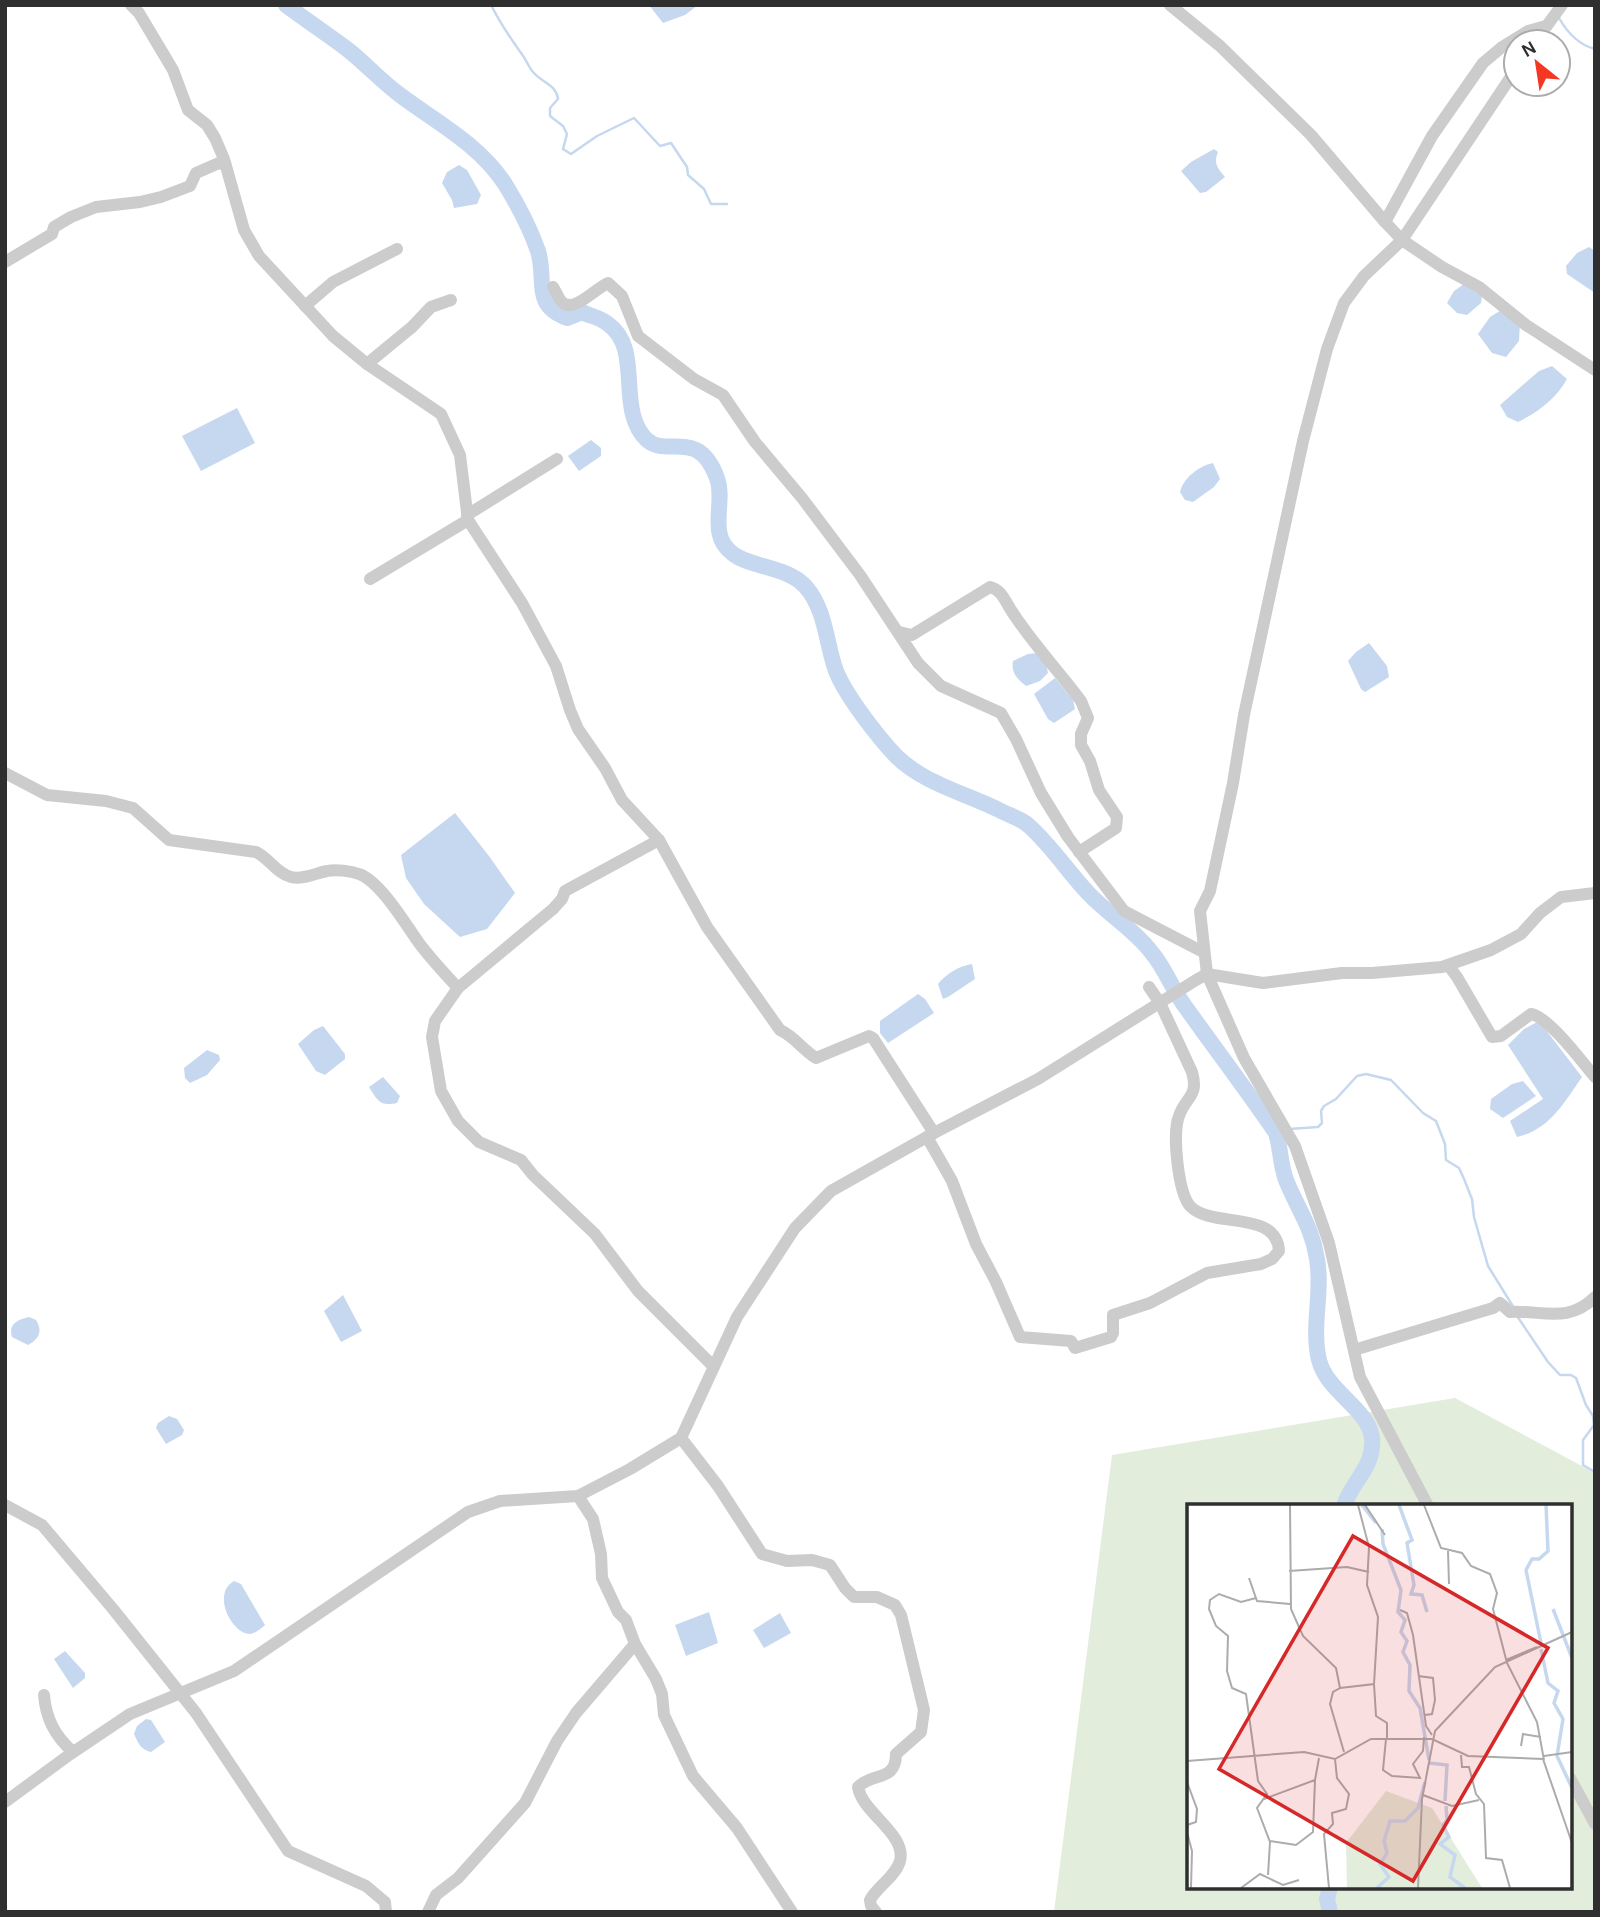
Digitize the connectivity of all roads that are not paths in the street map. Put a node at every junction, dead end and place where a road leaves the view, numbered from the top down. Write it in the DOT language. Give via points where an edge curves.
graph roads {
  1 [pos="131,5"];
  2 [pos="1170,5"];
  3 [pos="1562,5"];
  4 [pos="1548,24"];
  5 [pos="1545,28"];
  6 [pos="1502,90"];
  7 [pos="226,166"];
  8 [pos="1385,222"];
  9 [pos="1402,240"];
  10 [pos="397,249"];
  11 [pos="5,262"];
  12 [pos="553,287"];
  13 [pos="451,300"];
  14 [pos="305,306"];
  15 [pos="367,364"];
  16 [pos="1595,369"];
  17 [pos="557,459"];
  18 [pos="467,518"];
  19 [pos="370,579"];
  20 [pos="899,632"];
  21 [pos="5,773"];
  22 [pos="659,840"];
  23 [pos="1079,852"];
  24 [pos="1595,893"];
  25 [pos="1203,952"];
  26 [pos="1448,965"];
  27 [pos="1207,974"];
  28 [pos="1149,987"];
  29 [pos="458,988"];
  30 [pos="1165,1000"];
  31 [pos="1595,1077"];
  32 [pos="930,1135"];
  33 [pos="1595,1297"];
  34 [pos="1354,1350"];
  35 [pos="713,1366"];
  36 [pos="681,1438"];
  37 [pos="578,1496"];
  38 [pos="1427,1504"];
  39 [pos="5,1505"];
  40 [pos="635,1643"];
  41 [pos="180,1694"];
  42 [pos="44,1695"];
  43 [pos="74,1752"];
  44 [pos="1572,1782"];
  45 [pos="5,1802"];
  46 [pos="1595,1824"];
  47 [pos="386,1912"];
  48 [pos="428,1912"];
  49 [pos="792,1912"];
  50 [pos="876,1912"];
  1 -- 7 [label="street" via="173,70 188,110 207,125"];
  2 -- 8 [label="street" via="1220,46 1311,135"];
  3 -- 4 [label="street"];
  4 -- 5 [label="street"];
  4 -- 8 [label="street" via="1528,31 1483,62 1432,136"];
  6 -- 9 [label="street"];
  7 -- 11 [label="street" via="219,163 196,173 190,186 161,197 71,217"];
  7 -- 14 [label="street" via="244,229 259,256"];
  8 -- 9 [label="street"];
  9 -- 16 [label="street" via="1479,287 1526,325"];
  9 -- 25 [label="street" via="1364,276 1344,303 1327,349 1244,715 1210,891 1200,911"];
  10 -- 14 [label="street" via="333,282"];
  12 -- 20 [label="street" via="568,305 580,303 608,283 622,296 638,336 723,395"];
  13 -- 15 [label="street" via="431,307"];
  14 -- 15 [label="street"];
  15 -- 18 [label="street" via="441,414 460,455"];
  17 -- 18 [label="street"];
  18 -- 19 [label="street"];
  18 -- 22 [label="street" via="556,666 579,729 622,800"];
  20 -- 23 [label="street" via="918,663 940,686 1001,713 1041,793"];
  20 -- 23 [label="street" via="912,635 990,587 1002,594 1081,701 1088,718 1081,746 1099,790 1117,817 1116,828"];
  21 -- 29 [label="street" via="47,795 133,808 169,840 256,852 292,878 329,870 358,873 393,906"];
  22 -- 29 [label="street" via="565,891 554,909"];
  22 -- 32 [label="street" via="707,927 780,1030 816,1058 869,1035"];
  23 -- 25 [label="street" via="1124,911"];
  24 -- 26 [label="street" via="1562,897 1539,913 1521,934"];
  25 -- 27 [label="street"];
  26 -- 27 [label="street" via="1263,983"];
  26 -- 31 [label="street" via="1492,1037 1501,1036 1531,1014 1538,1015"];
  27 -- 30 [label="street"];
  27 -- 34 [label="street" via="1244,1058 1295,1146 1329,1243"];
  28 -- 30 [label="street"];
  29 -- 35 [label="street" via="435,1021 432,1037 441,1091 458,1121 479,1142 521,1160 595,1234 638,1291"];
  30 -- 32 [label="street" via="1038,1079"];
  30 -- 32 [label="street" via="1195,1083 1193,1095 1178,1117 1182,1195 1192,1208 1271,1232 1279,1251 1272,1259 1207,1273 1150,1303 1113,1315 1111,1338 1075,1348 1062,1339 1020,1337"];
  32 -- 35 [label="street" via="831,1191 795,1228 737,1317"];
  33 -- 34 [label="street" via="1573,1312 1555,1315 1510,1312 1500,1303"];
  34 -- 38 [label="street" via="1360,1377"];
  35 -- 36 [label="street"];
  36 -- 37 [label="street"];
  36 -- 50 [label="street" via="762,1554 830,1565 853,1597 877,1597 895,1605 901,1615 924,1710 921,1732 896,1754 893,1770 858,1787 863,1802 889,1830 900,1853 900,1862 870,1900"];
  37 -- 40 [label="street" via="593,1519 602,1578"];
  37 -- 41 [label="street" via="500,1501 468,1512 234,1671"];
  39 -- 41 [label="street" via="42,1525"];
  40 -- 48 [label="street" via="576,1713 524,1803 458,1878 436,1895"];
  40 -- 49 [label="street" via="656,1679 664,1715 693,1776 737,1828"];
  41 -- 43 [label="street" via="130,1714"];
  41 -- 47 [label="street" via="288,1851 366,1886 385,1902"];
  42 -- 43 [label="street" via="49,1722"];
  43 -- 45 [label="street"];
  44 -- 46 [label="street"];
}
